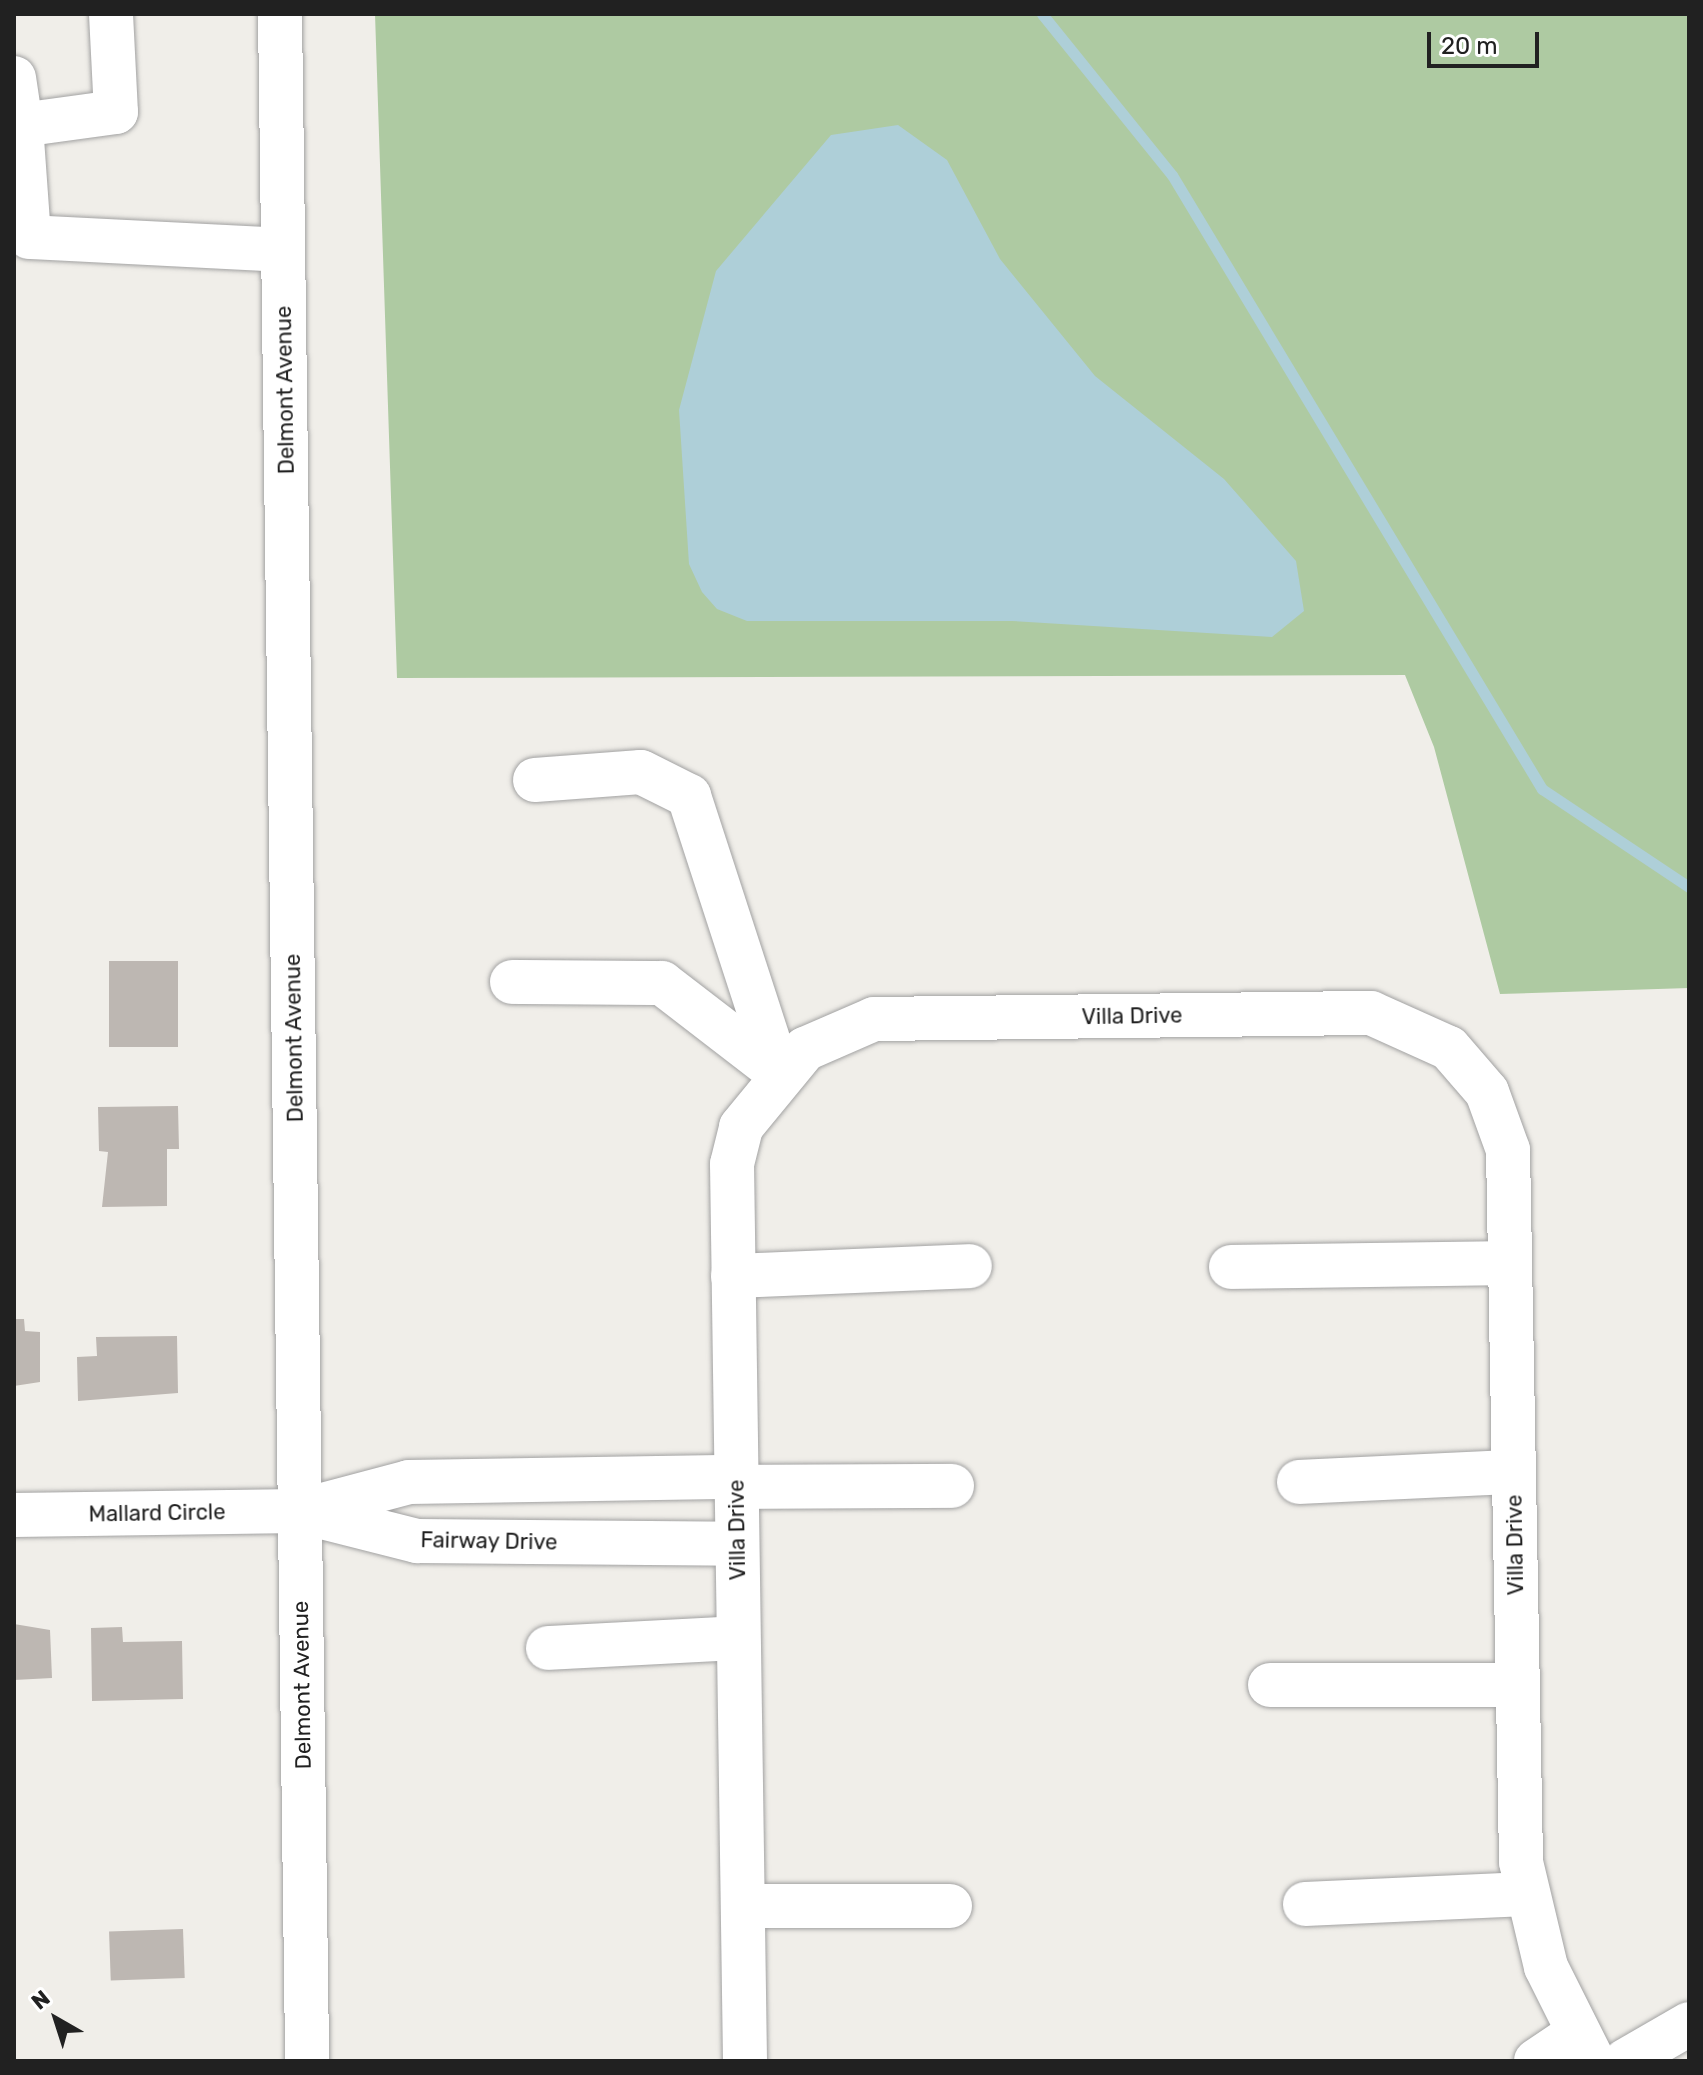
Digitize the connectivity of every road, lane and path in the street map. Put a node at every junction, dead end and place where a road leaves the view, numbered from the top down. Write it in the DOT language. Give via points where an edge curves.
graph roads {
  1 [pos="111,14"];
  2 [pos="280,14"];
  3 [pos="14,78"];
  4 [pos="21,125"];
  5 [pos="22,237"];
  6 [pos="283,250"];
  7 [pos="535,780"];
  8 [pos="512,982"];
  9 [pos="779,1073"];
  10 [pos="1510,1263"];
  11 [pos="970,1266"];
  12 [pos="1231,1267"];
  13 [pos="733,1276"];
  14 [pos="1514,1472"];
  15 [pos="736,1482"];
  16 [pos="1299,1482"];
  17 [pos="952,1486"];
  18 [pos="300,1511"];
  19 [pos="14,1515"];
  20 [pos="737,1544"];
  21 [pos="738,1638"];
  22 [pos="548,1648"];
  23 [pos="1270,1685"];
  24 [pos="1518,1685"];
  25 [pos="1526,1894"];
  26 [pos="1305,1904"];
  27 [pos="743,1906"];
  28 [pos="950,1906"];
  29 [pos="1689,2024"];
  30 [pos="1584,2047"];
  31 [pos="307,2061"];
  32 [pos="745,2061"];
  33 [pos="1536,2061"];
  34 [pos="1625,2061"];
  1 -- 4 [label="street" via="116,112"];
  2 -- 6 [label="street, Delmont Avenue"];
  3 -- 4 [label="street"];
  4 -- 5 [label="street"];
  5 -- 6 [label="street"];
  6 -- 18 [label="street, Delmont Avenue"];
  7 -- 9 [label="street" via="641,772 689,796"];
  8 -- 9 [label="street" via="662,983"];
  9 -- 10 [label="street, Villa Drive" via="837,1030 874,1019 1371,1013 1449,1048 1487,1092 1508,1150"];
  9 -- 13 [label="street, Villa Drive" via="741,1127 732,1164"];
  10 -- 12 [label="street"];
  10 -- 14 [label="street, Villa Drive"];
  11 -- 13 [label="street"];
  13 -- 15 [label="street, Villa Drive"];
  14 -- 16 [label="street"];
  14 -- 24 [label="street, Villa Drive"];
  15 -- 17 [label="street"];
  15 -- 18 [label="street" via="409,1482"];
  15 -- 20 [label="street, Villa Drive"];
  18 -- 19 [label="street, Mallard Circle"];
  18 -- 20 [label="street, Fairway Drive" via="417,1541"];
  18 -- 31 [label="street, Delmont Avenue"];
  20 -- 21 [label="street, Villa Drive"];
  21 -- 22 [label="street"];
  21 -- 27 [label="street, Villa Drive"];
  23 -- 24 [label="street"];
  24 -- 25 [label="street, Villa Drive"];
  25 -- 26 [label="street"];
  25 -- 30 [label="street, Villa Drive" via="1546,1967"];
  27 -- 28 [label="street"];
  27 -- 32 [label="street, Villa Drive"];
  29 -- 34 [label="street"];
  30 -- 33 [label="street"];
}
